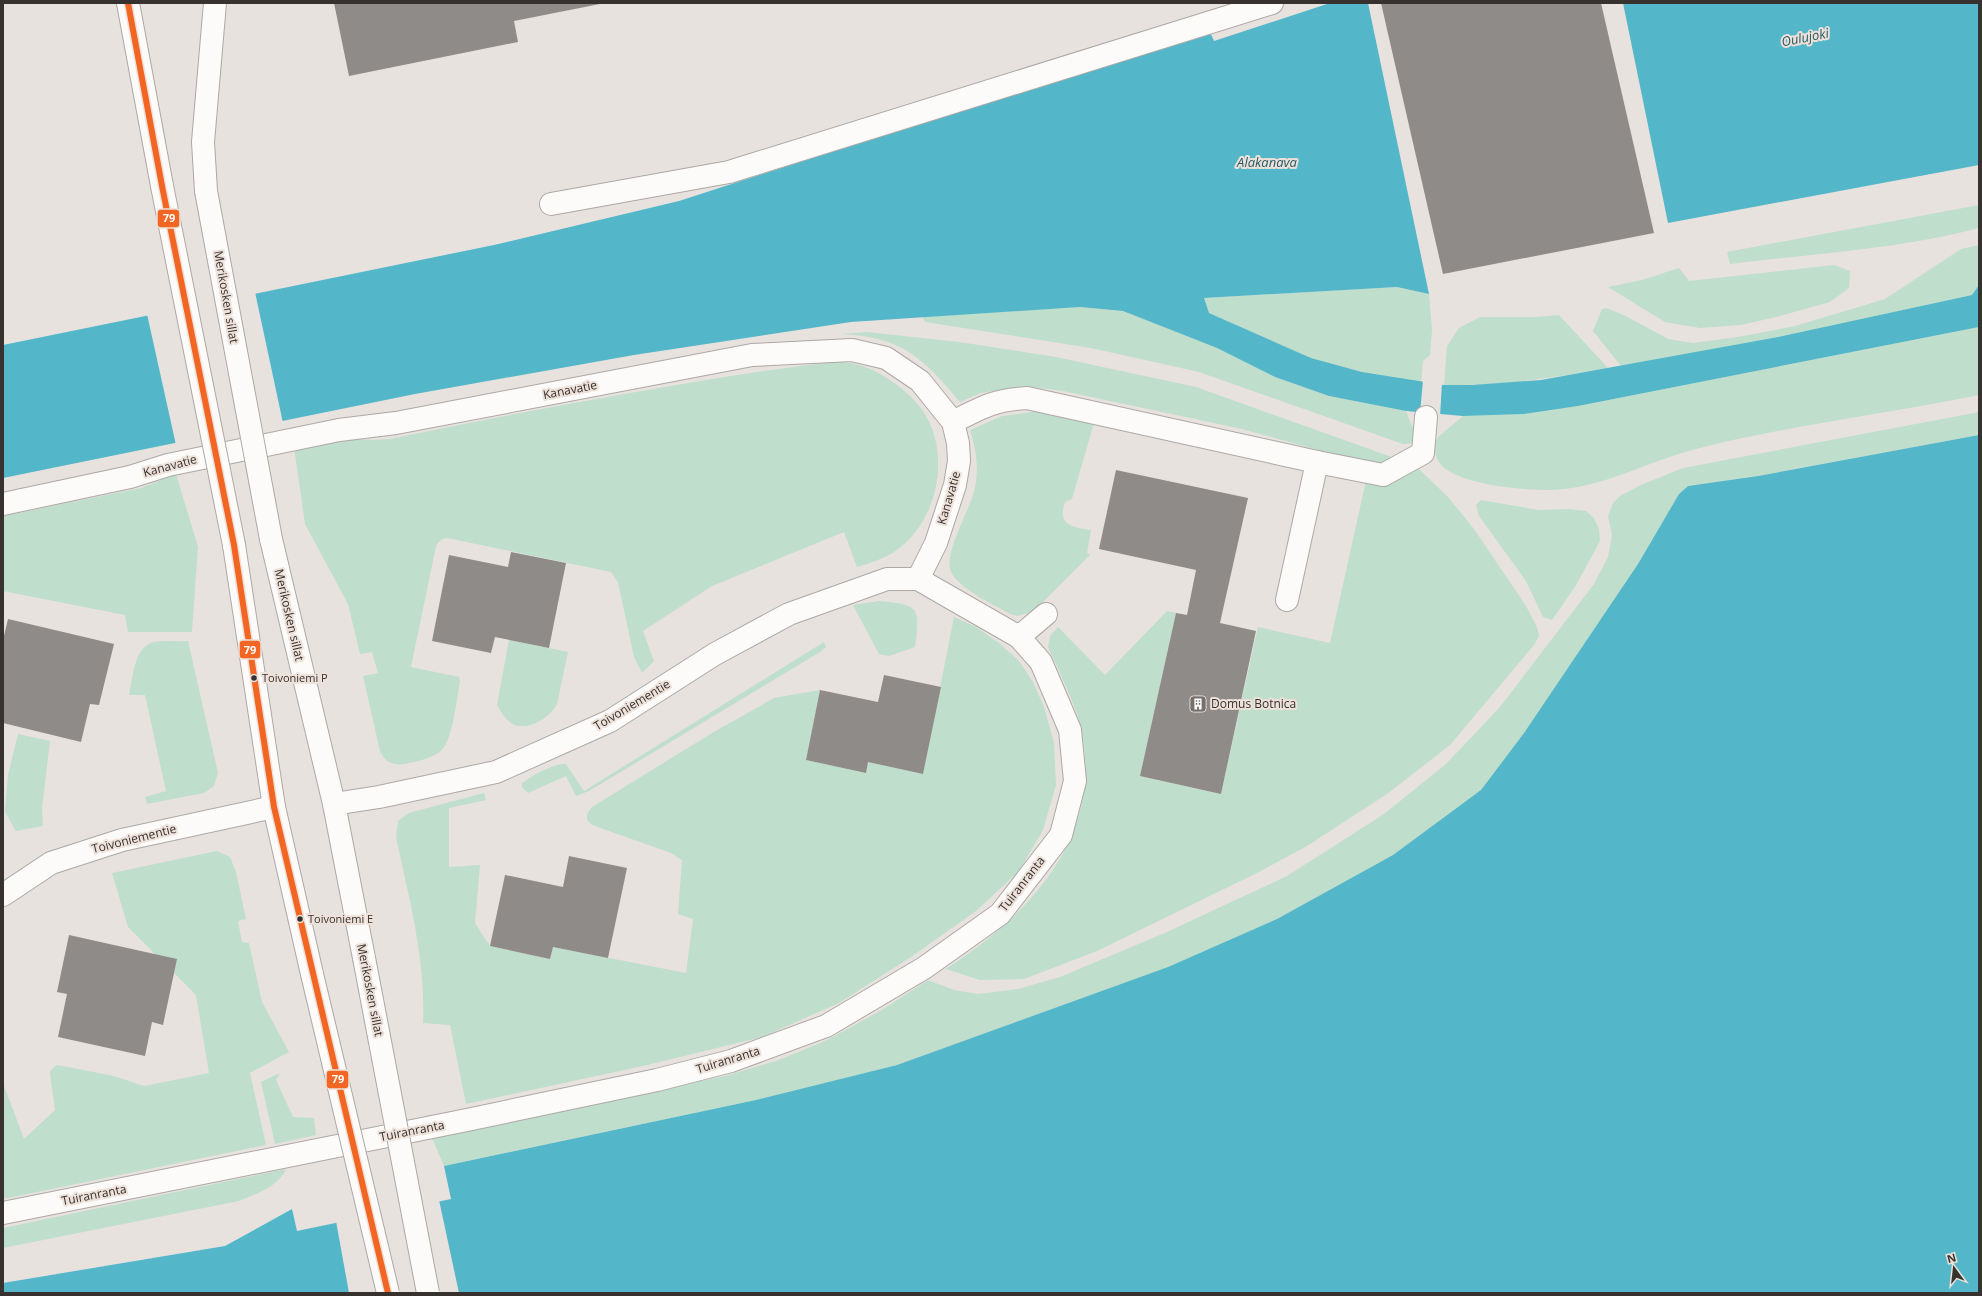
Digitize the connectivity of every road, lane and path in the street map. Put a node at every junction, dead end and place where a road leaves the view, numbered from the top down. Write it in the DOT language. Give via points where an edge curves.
graph roads {
  1 [pos="128,3"];
  2 [pos="215,3"];
  3 [pos="1272,3"];
  4 [pos="551,204"];
  5 [pos="1426,417"];
  6 [pos="953,422"];
  7 [pos="1316,462"];
  8 [pos="3,504"];
  9 [pos="918,579"];
  10 [pos="1287,600"];
  11 [pos="1046,614"];
  12 [pos="1019,636"];
  13 [pos="334,804"];
  14 [pos="274,806"];
  15 [pos="3,895"];
  16 [pos="3,1213"];
  17 [pos="388,1293"];
  18 [pos="428,1293"];
  1 -- 14 [label="street, bridge" via="234,545"];
  2 -- 13 [label="street, Merikosken sillat, bridge" via="203,142 206,192 271,538"];
  3 -- 4 [label="street" via="729,172"];
  5 -- 7 [label="street" via="1423,453 1383,475"];
  6 -- 7 [label="street" via="988,404 1027,398"];
  6 -- 8 [label="street, Kanavatie" via="920,380 886,358 852,350 752,355 396,423 338,430 168,465 130,477"];
  6 -- 9 [label="street, Kanavatie" via="959,461 955,485 936,543"];
  7 -- 10 [label="street"];
  9 -- 12 [label="street, Tuiranranta"];
  9 -- 13 [label="street, Toivoniementie" via="887,580 789,614 716,654 610,721 496,772"];
  11 -- 12 [label="street"];
  12 -- 16 [label="street, Tuiranranta" via="1041,662 1070,730 1075,781 1061,835 1000,914 924,968 826,1026 731,1061 657,1080"];
  13 -- 18 [label="street, Merikosken sillat, bridge"];
  14 -- 15 [label="street, Toivoniementie" via="122,840 51,863"];
  14 -- 17 [label="street, bridge"];
}
